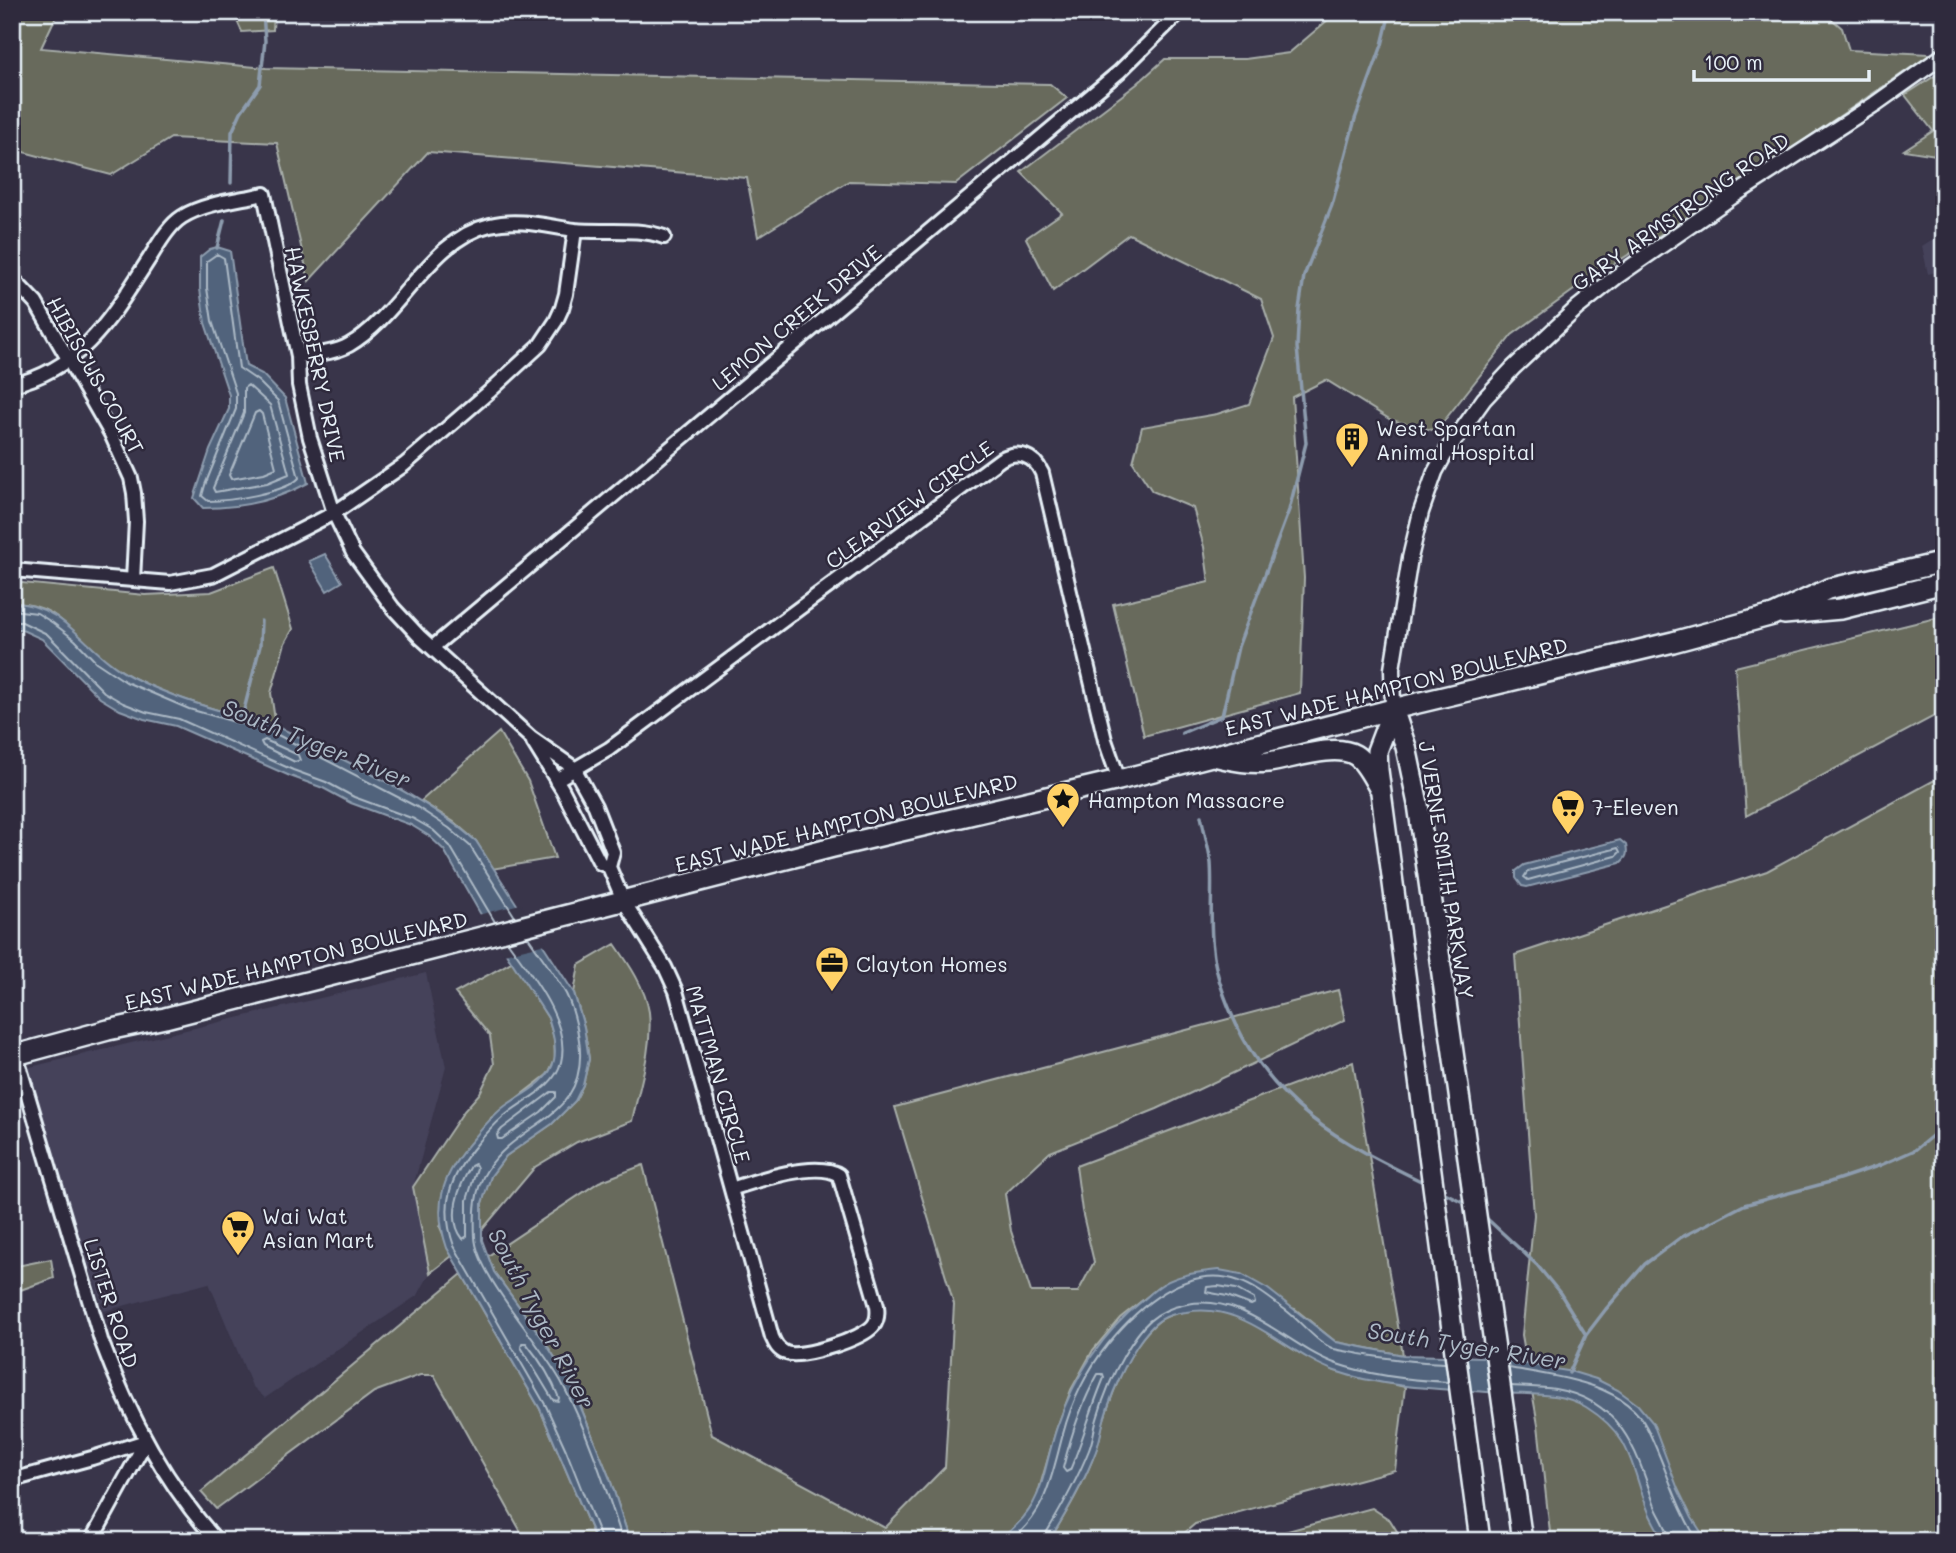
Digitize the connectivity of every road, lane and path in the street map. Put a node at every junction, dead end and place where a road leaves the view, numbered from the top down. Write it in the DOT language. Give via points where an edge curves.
graph roads {
  1 [pos="1180,12"];
  2 [pos="1944,55"];
  3 [pos="575,230"];
  4 [pos="664,237"];
  5 [pos="12,278"];
  6 [pos="298,356"];
  7 [pos="68,359"];
  8 [pos="12,385"];
  9 [pos="334,513"];
  10 [pos="1944,562"];
  11 [pos="12,570"];
  12 [pos="133,580"];
  13 [pos="1944,583"];
  14 [pos="1773,615"];
  15 [pos="433,648"];
  16 [pos="1393,709"];
  17 [pos="531,738"];
  18 [pos="1209,755"];
  19 [pos="574,768"];
  20 [pos="556,780"];
  21 [pos="1119,780"];
  22 [pos="1380,790"];
  23 [pos="610,867"];
  24 [pos="623,900"];
  25 [pos="14,1056"];
  26 [pos="731,1189"];
  27 [pos="146,1441"];
  28 [pos="12,1480"];
  29 [pos="91,1541"];
  30 [pos="217,1541"];
  31 [pos="1480,1541"];
  32 [pos="1522,1541"];
  1 -- 15 [label="street, LEMON CREEK DRIVE" via="1119,72"];
  2 -- 16 [label="street, GARY ARMSTRONG ROAD" via="1616,277 1577,307 1484,399 1446,452 1421,512 1392,669"];
  3 -- 4 [label="street" via="650,232"];
  3 -- 6 [label="street" via="513,222 472,231 457,239 362,336 336,350"];
  3 -- 9 [label="street" via="562,308 540,345 404,465"];
  5 -- 7 [label="street, HIBISCUS COURT" via="36,303"];
  6 -- 7 [label="street, HAWKESBERRY DRIVE" via="264,194 199,209 181,218 166,233 105,327"];
  6 -- 9 [label="street, HAWKESBERRY DRIVE" via="302,400"];
  7 -- 8 [label="street" via="41,377"];
  7 -- 12 [label="street, HIBISCUS COURT" via="131,478 136,521"];
  9 -- 12 [label="street" via="213,575 170,583"];
  9 -- 15 [label="street, HAWKESBERRY DRIVE" via="366,574"];
  10 -- 14 [label="main road, EAST WADE HAMPTON BOULEVARD" via="1828,589"];
  11 -- 12 [label="street"];
  13 -- 14 [label="main road, EAST WADE HAMPTON BOULEVARD" via="1841,609"];
  14 -- 16 [label="main road, EAST WADE HAMPTON BOULEVARD"];
  15 -- 17 [label="street, HAWKESBERRY DRIVE"];
  16 -- 18 [label="main road, EAST WADE HAMPTON BOULEVARD"];
  16 -- 22 [label="main road" via="1377,751"];
  16 -- 32 [label="main road, J VERNE SMITH PARKWAY" via="1418,804"];
  17 -- 19 [label="street, HAWKESBERRY DRIVE"];
  17 -- 20 [label="street, HAWKESBERRY DRIVE"];
  18 -- 21 [label="main road, EAST WADE HAMPTON BOULEVARD"];
  18 -- 22 [label="main road" via="1267,762 1344,751 1356,755"];
  19 -- 20 [label="street"];
  19 -- 21 [label="street, CLEARVIEW CIRCLE" via="608,749 1001,459 1017,454 1033,459 1042,473 1105,740"];
  19 -- 23 [label="street, HAWKESBERRY DRIVE" via="613,852"];
  20 -- 23 [label="street, HAWKESBERRY DRIVE" via="600,863"];
  21 -- 24 [label="main road, EAST WADE HAMPTON BOULEVARD"];
  22 -- 31 [label="main road"];
  23 -- 24 [label="street, HAWKESBERRY DRIVE"];
  24 -- 25 [label="main road, EAST WADE HAMPTON BOULEVARD"];
  24 -- 26 [label="street, MATTMAN CIRCLE" via="673,983"];
  25 -- 27 [label="street, LISTER ROAD" via="101,1340"];
  26 -- 26 [label="street, MATTMAN CIRCLE" via="772,1337 780,1350 794,1355 812,1351 869,1330 876,1322 877,1306 839,1175 824,1169"];
  27 -- 28 [label="street"];
  27 -- 29 [label="street"];
  27 -- 30 [label="street, LISTER ROAD"];
}
